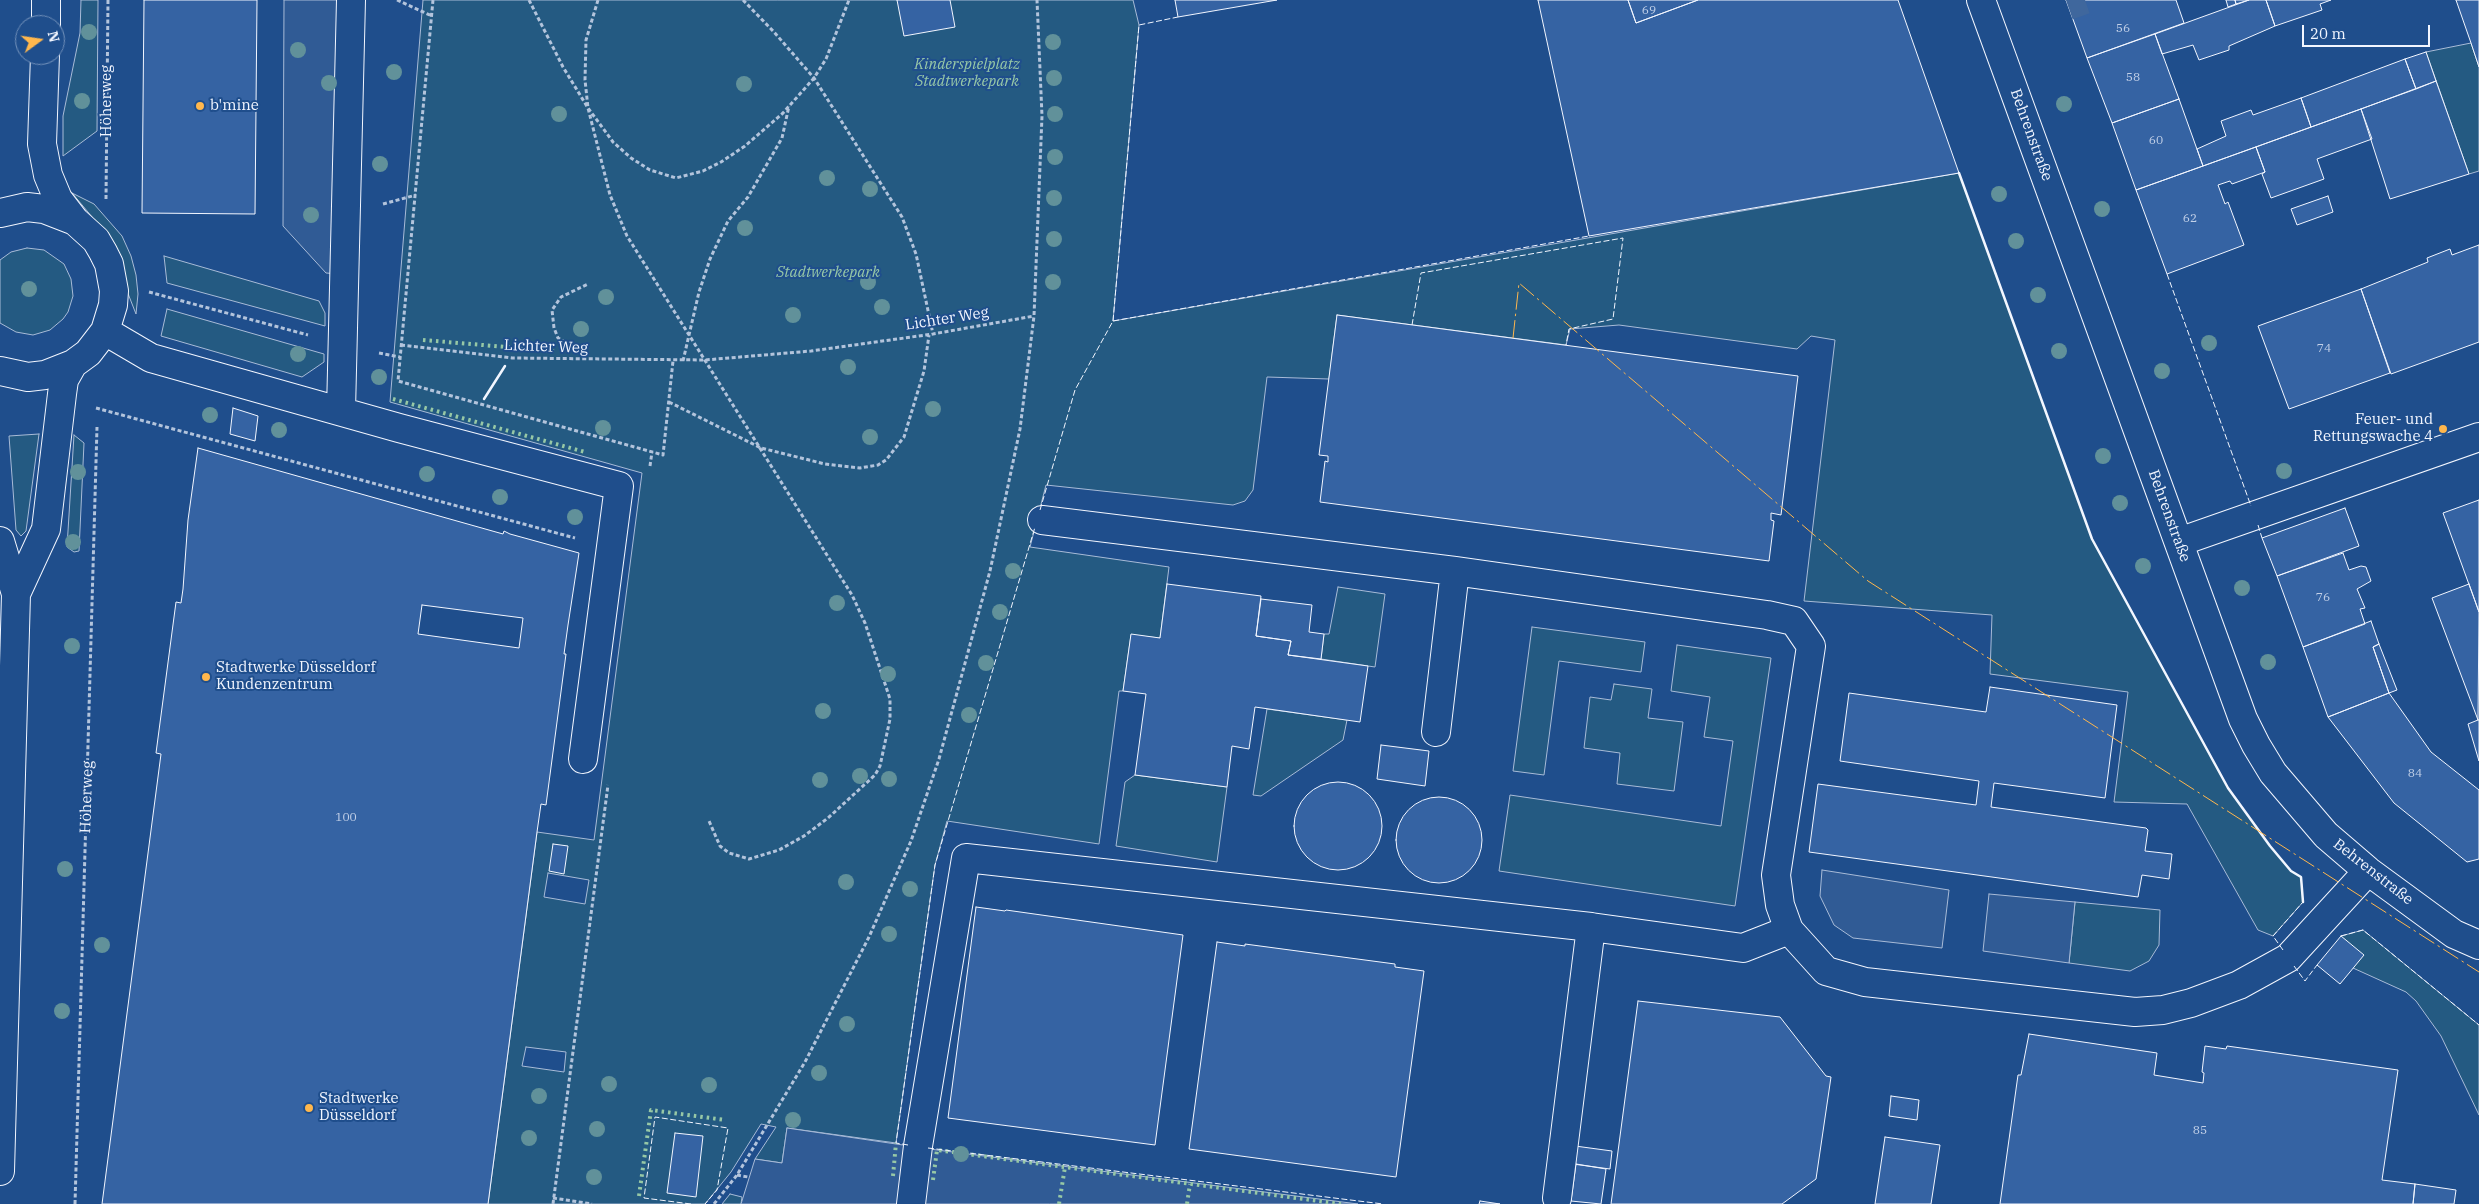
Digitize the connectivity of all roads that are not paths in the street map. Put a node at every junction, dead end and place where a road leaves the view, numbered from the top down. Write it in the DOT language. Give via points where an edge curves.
graph roads {
  1 [pos="46,0"];
  2 [pos="351,0"];
  3 [pos="1980,0"];
  4 [pos="46,15"];
  5 [pos="45,65"];
  6 [pos="0,213"];
  7 [pos="75,221"];
  8 [pos="104,331"];
  9 [pos="73,364"];
  10 [pos="0,371"];
  11 [pos="341,411"];
  12 [pos="2479,437"];
  13 [pos="1042,520"];
  14 [pos="0,542"];
  15 [pos="2179,542"];
  16 [pos="1455,571"];
  17 [pos="16,594"];
  18 [pos="7,636"];
  19 [pos="1436,732"];
  20 [pos="583,759"];
  21 [pos="2368,871"];
  22 [pos="1591,927"];
  23 [pos="1789,930"];
  24 [pos="2479,945"];
  25 [pos="2,1021"];
  26 [pos="0,1171"];
  27 [pos="1556,1198"];
  28 [pos="911,1204"];
  1 -- 4 [label="street"];
  2 -- 11 [label="street"];
  3 -- 15 [label="street, Behrenstraße"];
  5 -- 7 [label="street" via="42,144 48,175 58,199"];
  6 -- 7 [label="street" via="27,207 44,209"];
  7 -- 8 [label="street" via="96,240 109,264 114,291"];
  8 -- 9 [label="street" via="88,353"];
  8 -- 11 [label="street" via="151,358"];
  9 -- 10 [label="street" via="45,375 28,377"];
  9 -- 17 [label="street" via="64,380 46,528"];
  11 -- 20 [label="street" via="618,486"];
  12 -- 15 [label="street"];
  13 -- 16 [label="street"];
  14 -- 17 [label="street"];
  15 -- 21 [label="street, Behrenstraße" via="2243,719 2256,745 2273,773 2326,835"];
  16 -- 19 [label="street"];
  16 -- 23 [label="street" via="1794,621 1811,646 1776,875 1780,905"];
  17 -- 18 [label="street"];
  18 -- 25 [label="street"];
  21 -- 23 [label="street" via="2288,958 2239,985 2163,1010 2135,1012 1865,982 1826,971"];
  21 -- 24 [label="street, Behrenstraße" via="2454,934"];
  22 -- 23 [label="street" via="1743,948"];
  22 -- 27 [label="street"];
  22 -- 28 [label="street" via="966,858"];
  25 -- 26 [label="street"];
}
